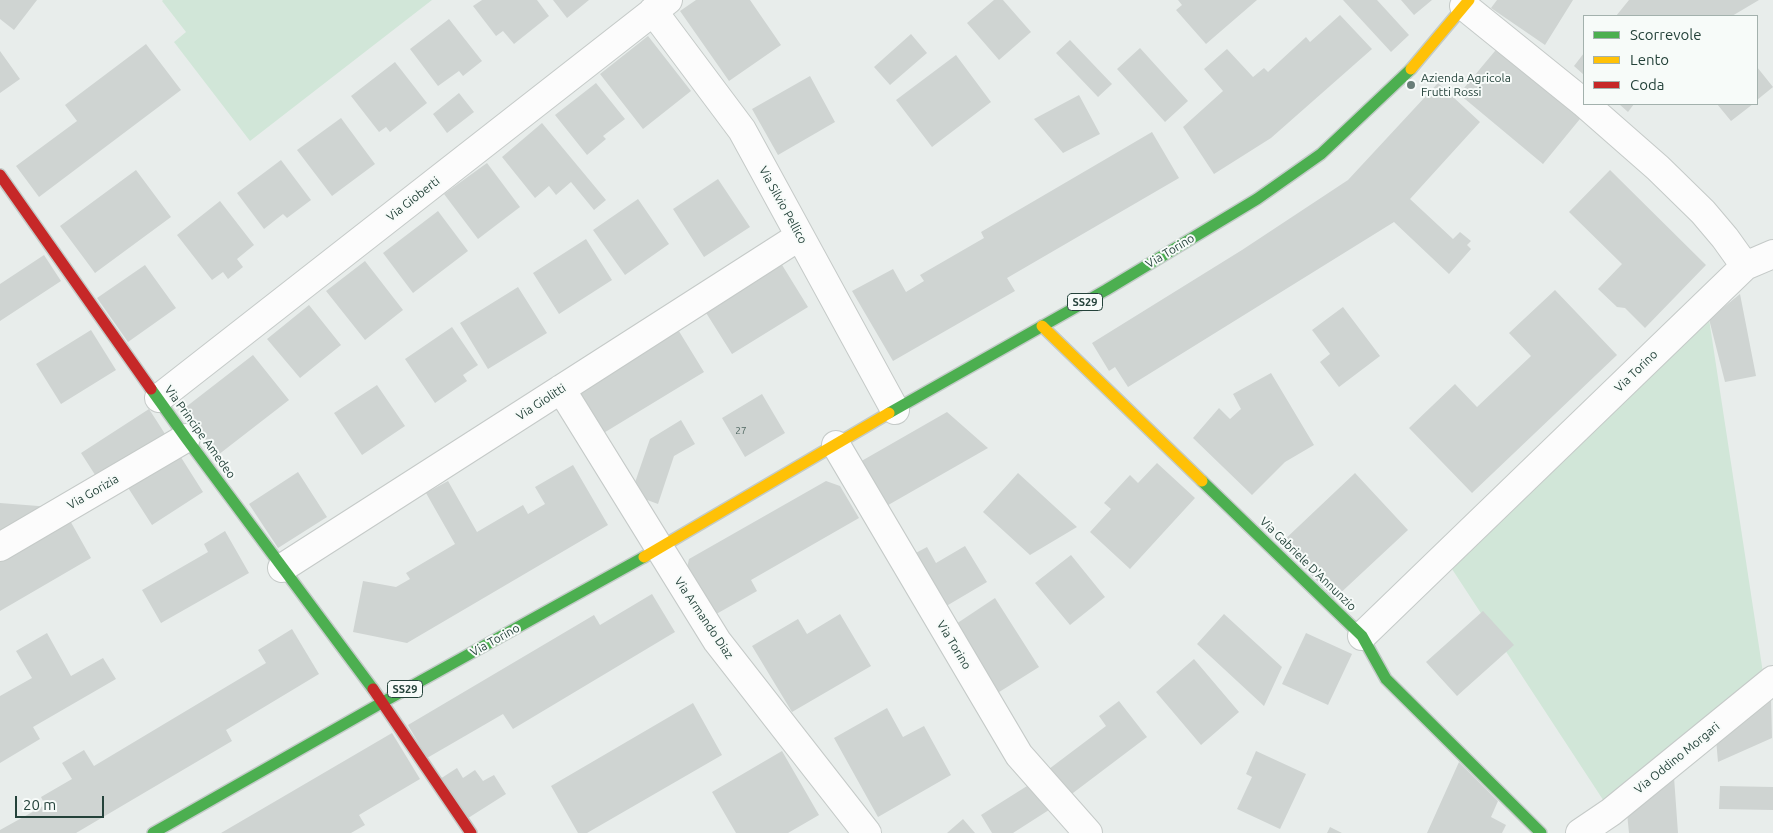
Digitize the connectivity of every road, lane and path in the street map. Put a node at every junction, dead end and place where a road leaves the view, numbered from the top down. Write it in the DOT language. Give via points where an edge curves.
graph roads {
  1 [pos="1467,3"];
  2 [pos="661,6"];
  3 [pos="1583,102"];
  4 [pos="1586,105"];
  5 [pos="0,176"];
  6 [pos="800,236"];
  7 [pos="1773,254"];
  8 [pos="1745,266"];
  9 [pos="1042,326"];
  10 [pos="561,389"];
  11 [pos="159,398"];
  12 [pos="895,410"];
  13 [pos="186,438"];
  14 [pos="836,445"];
  15 [pos="0,547"];
  16 [pos="659,548"];
  17 [pos="282,568"];
  18 [pos="1362,636"];
  19 [pos="1773,680"];
  20 [pos="383,702"];
  21 [pos="1612,822"];
  22 [pos="865,832"];
  23 [pos="154,833"];
  24 [pos="471,833"];
  25 [pos="1088,833"];
  26 [pos="1540,833"];
  27 [pos="1580,833"];
  1 -- 3 [label="street, Via Torino"];
  1 -- 9 [label="main road, Via Torino / SS29" via="1412,68 1321,154 1257,198"];
  2 -- 6 [label="street, Via Silvio Pellico" via="742,130"];
  2 -- 11 [label="street, Via Gioberti"];
  4 -- 8 [label="street, Via Torino" via="1703,212"];
  5 -- 11 [label="main road, Via Principe Amedeo"];
  6 -- 10 [label="street, Via Giolitti"];
  6 -- 12 [label="street, Via Silvio Pellico"];
  7 -- 8 [label="street"];
  8 -- 18 [label="street, Via Torino"];
  9 -- 12 [label="main road, Via Torino / SS29"];
  9 -- 18 [label="main road, Via Gabriele D'Annunzio"];
  10 -- 16 [label="street, Via Armando Diaz"];
  10 -- 17 [label="street, Via Giolitti"];
  11 -- 13 [label="main road, Via Principe Amedeo"];
  12 -- 14 [label="main road, Via Torino / SS29"];
  13 -- 15 [label="street, Via Gorizia"];
  13 -- 17 [label="main road, Via Principe Amedeo"];
  14 -- 16 [label="main road, Via Torino / SS29"];
  14 -- 25 [label="street, Via Torino" via="1019,755"];
  16 -- 20 [label="main road, Via Torino / SS29"];
  16 -- 22 [label="street, Via Armando Diaz" via="717,641"];
  17 -- 20 [label="main road, Via Principe Amedeo"];
  18 -- 26 [label="main road, Via Gabriele D'Annunzio" via="1386,679"];
  19 -- 21 [label="street, Via Oddino Morgari"];
  20 -- 23 [label="main road, Via Torino / SS29"];
  20 -- 24 [label="main road, Via Principe Amedeo"];
  21 -- 27 [label="street, Via Oddino Morgari"];
}
